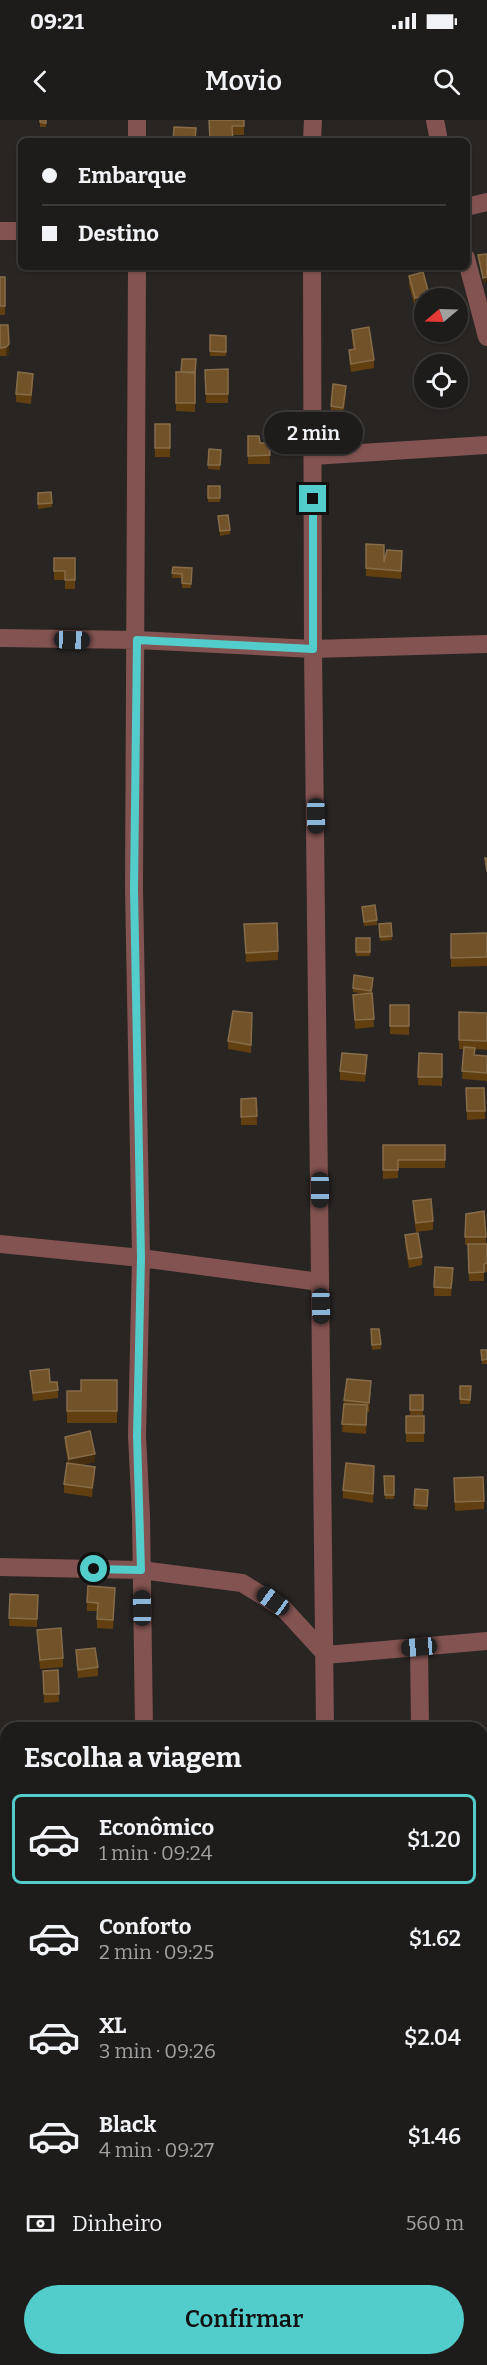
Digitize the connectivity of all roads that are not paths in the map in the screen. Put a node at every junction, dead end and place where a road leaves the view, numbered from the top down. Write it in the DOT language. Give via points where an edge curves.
graph roads {
  1 [pos="137,120"];
  2 [pos="313,120"];
  3 [pos="435,120"];
  4 [pos="137,138"];
  5 [pos="312,138"];
  6 [pos="438,138"];
  7 [pos="487,202"];
  8 [pos="470,206"];
  9 [pos="0,231"];
  10 [pos="18,231"];
  11 [pos="137,270"];
  12 [pos="312,270"];
  13 [pos="469,270"];
  14 [pos="487,337"];
  15 [pos="487,445"];
  16 [pos="313,456"];
  17 [pos="0,638"];
  18 [pos="137,640"];
  19 [pos="487,644"];
  20 [pos="313,649"];
  21 [pos="0,1244"];
  22 [pos="141,1258"];
  23 [pos="320,1282"];
  24 [pos="0,1567"];
  25 [pos="141,1570"];
  26 [pos="487,1641"];
  27 [pos="419,1647"];
  28 [pos="326,1655"];
  29 [pos="144,1722"];
  30 [pos="325,1722"];
  31 [pos="420,1722"];
  1 -- 4 [label="street"];
  2 -- 5 [label="street"];
  3 -- 6 [label="street"];
  7 -- 8 [label="street"];
  9 -- 10 [label="street"];
  11 -- 18 [label="street"];
  12 -- 16 [label="street"];
  13 -- 14 [label="street"];
  15 -- 16 [label="street"];
  16 -- 20 [label="street"];
  17 -- 18 [label="street"];
  18 -- 20 [label="street"];
  18 -- 22 [label="street" via="134,889"];
  19 -- 20 [label="street"];
  20 -- 23 [label="street"];
  21 -- 22 [label="street"];
  22 -- 23 [label="street"];
  22 -- 25 [label="street" via="137,1436"];
  23 -- 28 [label="street"];
  24 -- 25 [label="street"];
  25 -- 28 [label="street" via="242,1583 284,1609"];
  25 -- 29 [label="street"];
  26 -- 27 [label="street"];
  27 -- 28 [label="street"];
  27 -- 31 [label="street"];
  28 -- 30 [label="street"];
}
